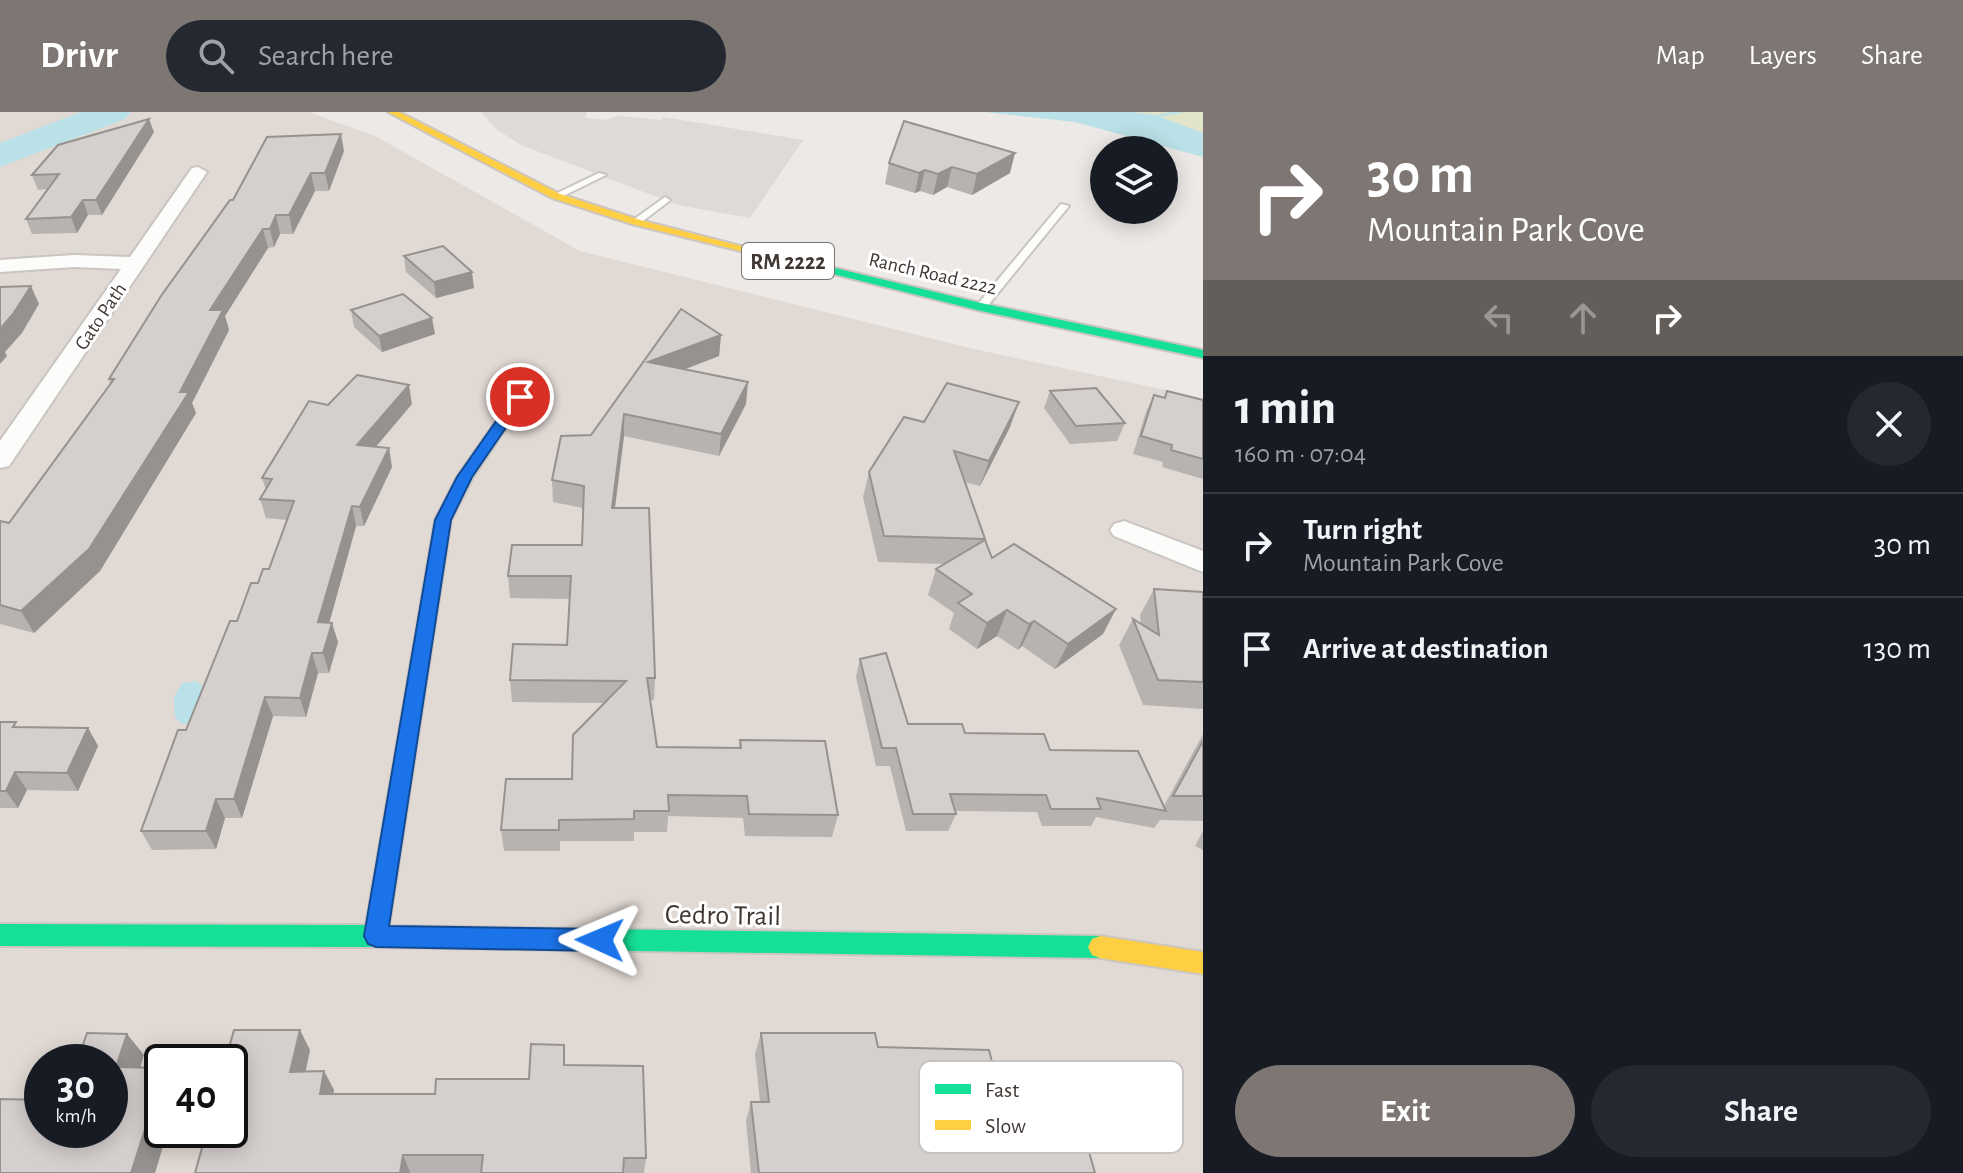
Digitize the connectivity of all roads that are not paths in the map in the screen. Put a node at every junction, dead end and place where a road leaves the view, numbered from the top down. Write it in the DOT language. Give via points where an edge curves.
graph roads {
  1 [pos="392,112"];
  2 [pos="198,172"];
  3 [pos="602,175"];
  4 [pos="556,196"];
  5 [pos="665,200"];
  6 [pos="1064,206"];
  7 [pos="636,222"];
  8 [pos="136,263"];
  9 [pos="0,266"];
  10 [pos="981,307"];
  11 [pos="1203,354"];
  12 [pos="520,397"];
  13 [pos="0,460"];
  14 [pos="1124,530"];
  15 [pos="1203,562"];
  16 [pos="0,935"];
  17 [pos="376,936"];
  18 [pos="1203,963"];
  1 -- 4 [label="street, Ranch Road 2222 / RM 2222"];
  2 -- 8 [label="street, Gato Path"];
  3 -- 4 [label="lane"];
  4 -- 7 [label="street, Ranch Road 2222 / RM 2222"];
  5 -- 7 [label="lane"];
  6 -- 10 [label="lane"];
  7 -- 10 [label="street, Ranch Road 2222 / RM 2222"];
  8 -- 9 [label="street"];
  8 -- 13 [label="street, Gato Path"];
  10 -- 11 [label="street, Ranch Road 2222 / RM 2222"];
  12 -- 17 [label="street" via="465,477 443,520"];
  14 -- 15 [label="street"];
  16 -- 17 [label="street, Cedro Trail"];
  17 -- 18 [label="street, Cedro Trail" via="1111,947"];
}
